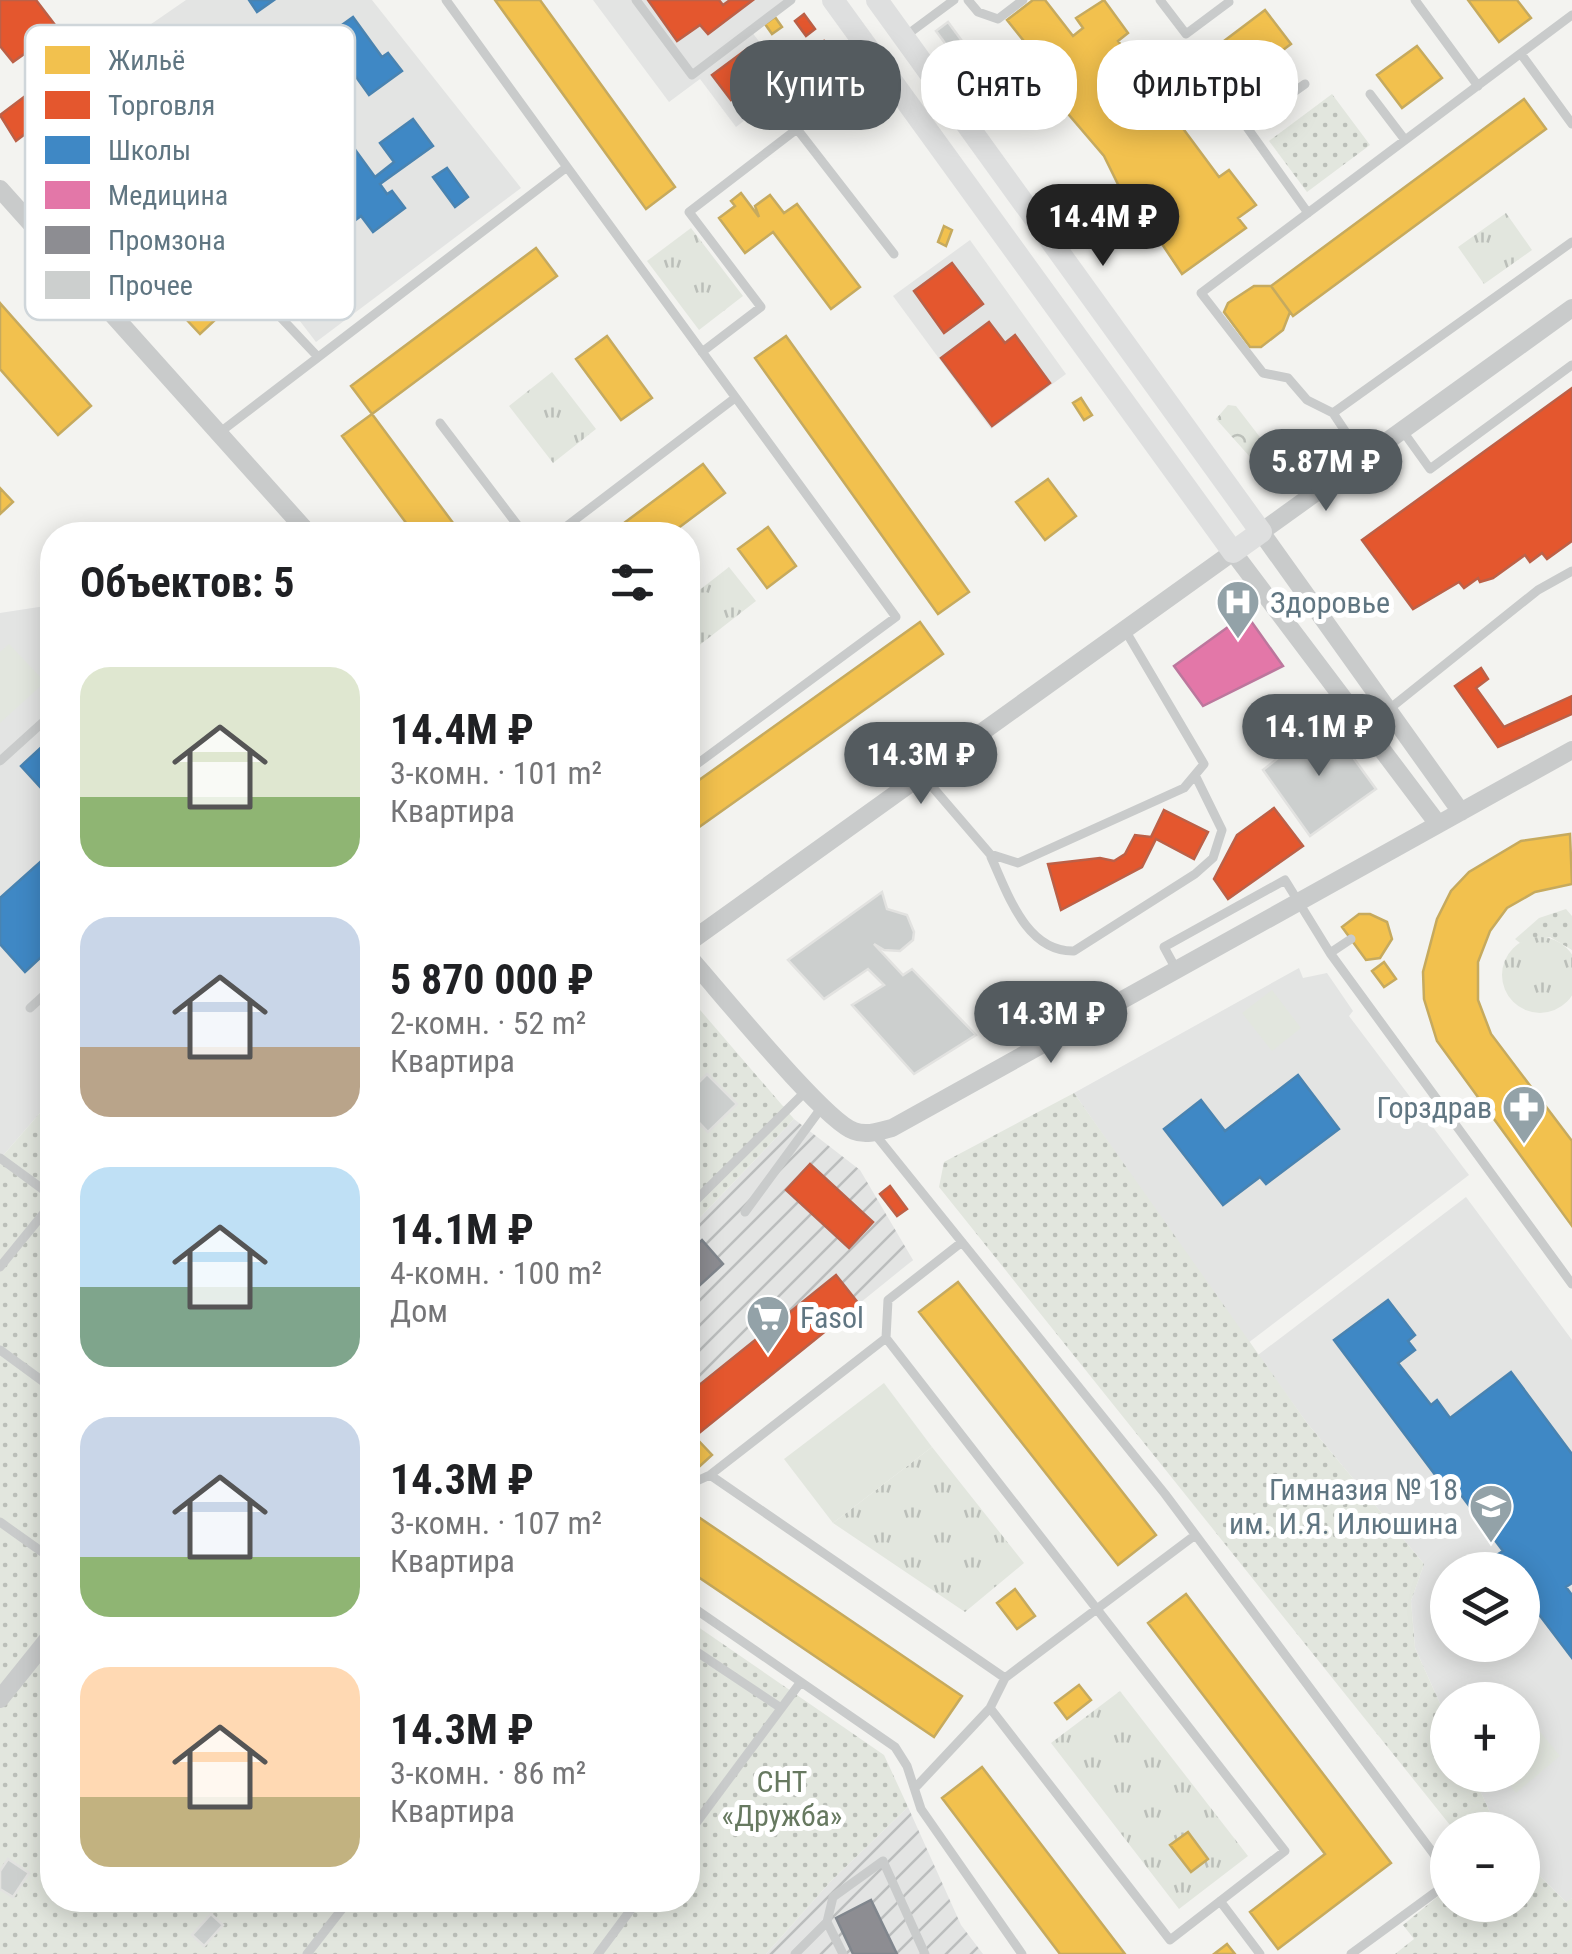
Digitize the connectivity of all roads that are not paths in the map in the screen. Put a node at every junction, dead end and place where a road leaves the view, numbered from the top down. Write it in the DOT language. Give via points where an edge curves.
graph roads {
  1 [pos="446,0"];
  2 [pos="636,0"];
  3 [pos="792,0"];
  4 [pos="833,0"];
  5 [pos="876,0"];
  6 [pos="954,0"];
  7 [pos="968,0"];
  8 [pos="1024,0"];
  9 [pos="1160,0"];
  10 [pos="1415,0"];
  11 [pos="1229,2"];
  12 [pos="1572,15"];
  13 [pos="903,37"];
  14 [pos="1521,54"];
  15 [pos="1305,84"];
  16 [pos="1478,86"];
  17 [pos="1370,94"];
  18 [pos="1572,124"];
  19 [pos="1405,140"];
  20 [pos="567,168"];
  21 [pos="3,199"];
  22 [pos="1308,213"];
  23 [pos="25,223"];
  24 [pos="1572,242"];
  25 [pos="894,254"];
  26 [pos="1572,308"];
  27 [pos="115,320"];
  28 [pos="282,320"];
  29 [pos="702,352"];
  30 [pos="318,358"];
  31 [pos="1572,364"];
  32 [pos="736,398"];
  33 [pos="1333,413"];
  34 [pos="440,423"];
  35 [pos="1402,430"];
  36 [pos="219,433"];
  37 [pos="1363,458"];
  38 [pos="298,522"];
  39 [pos="514,522"];
  40 [pos="571,522"];
  41 [pos="1261,532"];
  42 [pos="1233,552"];
  43 [pos="1572,572"];
  44 [pos="1125,630"];
  45 [pos="1388,710"];
  46 [pos="40,725"];
  47 [pos="1572,750"];
  48 [pos="0,761"];
  49 [pos="700,762"];
  50 [pos="923,776"];
  51 [pos="1196,777"];
  52 [pos="1461,812"];
  53 [pos="1438,824"];
  54 [pos="990,854"];
  55 [pos="1296,903"];
  56 [pos="700,934"];
  57 [pos="1351,939"];
  58 [pos="1330,953"];
  59 [pos="700,970"];
  60 [pos="40,999"];
  61 [pos="30,1008"];
  62 [pos="807,1090"];
  63 [pos="822,1107"];
  64 [pos="874,1133"];
  65 [pos="0,1158"];
  66 [pos="40,1190"];
  67 [pos="700,1196"];
  68 [pos="745,1212"];
  69 [pos="40,1215"];
  70 [pos="962,1242"];
  71 [pos="0,1267"];
  72 [pos="1572,1284"];
  73 [pos="886,1338"];
  74 [pos="0,1350"];
  75 [pos="40,1379"];
  76 [pos="710,1475"];
  77 [pos="700,1480"];
  78 [pos="0,1522"];
  79 [pos="1194,1536"];
  80 [pos="40,1550"];
  81 [pos="1097,1609"];
  82 [pos="700,1612"];
  83 [pos="40,1649"];
  84 [pos="700,1654"];
  85 [pos="1005,1678"];
  86 [pos="800,1683"];
  87 [pos="1,1697"];
  88 [pos="782,1708"];
  89 [pos="990,1708"];
  90 [pos="915,1788"];
  91 [pos="700,1818"];
  92 [pos="1430,1849"];
  93 [pos="1430,1897"];
  94 [pos="1220,1902"];
  95 [pos="339,1912"];
  96 [pos="629,1912"];
  97 [pos="827,1922"];
  98 [pos="307,1954"];
  99 [pos="598,1954"];
  100 [pos="795,1954"];
  101 [pos="843,1954"];
  102 [pos="925,1954"];
  103 [pos="1022,1954"];
  104 [pos="1260,1954"];
  105 [pos="1351,1954"];
  1 -- 20 [label="lane"];
  2 -- 3 [label="lane" via="692,75"];
  4 -- 42 [label="street"];
  5 -- 13 [label="street"];
  6 -- 13 [label="lane"];
  7 -- 8 [label="lane" via="998,19"];
  9 -- 11 [label="lane" via="1186,34"];
  10 -- 16 [label="lane"];
  12 -- 14 [label="lane"];
  13 -- 41 [label="street"];
  14 -- 16 [label="lane"];
  14 -- 18 [label="lane"];
  15 -- 22 [label="lane" via="1246,126"];
  16 -- 19 [label="lane"];
  17 -- 19 [label="lane"];
  19 -- 22 [label="lane"];
  20 -- 29 [label="lane"];
  20 -- 30 [label="lane"];
  21 -- 23 [label="street"];
  22 -- 33 [label="lane" via="1200,293 1263,373 1288,378 1307,400"];
  24 -- 33 [label="lane"];
  25 -- 29 [label="lane" via="797,128 689,212 761,307"];
  26 -- 35 [label="street"];
  27 -- 36 [label="street"];
  28 -- 30 [label="lane"];
  29 -- 32 [label="lane"];
  30 -- 36 [label="lane"];
  31 -- 35 [label="lane" via="1430,469"];
  32 -- 40 [label="lane"];
  32 -- 49 [label="lane" via="896,617"];
  33 -- 37 [label="lane"];
  34 -- 39 [label="lane"];
  35 -- 37 [label="street"];
  36 -- 38 [label="street"];
  37 -- 41 [label="street"];
  41 -- 42 [label="street"];
  41 -- 45 [label="street"];
  42 -- 44 [label="street"];
  42 -- 53 [label="street"];
  43 -- 45 [label="lane" via="1538,590"];
  44 -- 50 [label="street"];
  44 -- 51 [label="lane" via="1204,764"];
  45 -- 52 [label="street"];
  46 -- 48 [label="lane"];
  47 -- 52 [label="street"];
  50 -- 54 [label="lane"];
  50 -- 56 [label="street"];
  51 -- 54 [label="lane" via="1018,863"];
  51 -- 54 [label="lane" via="1222,830 1212,858 1074,951 1044,945 1027,926"];
  52 -- 53 [label="street"];
  53 -- 55 [label="street"];
  55 -- 58 [label="lane"];
  55 -- 64 [label="street"];
  57 -- 58 [label="lane"];
  58 -- 72 [label="lane"];
  59 -- 62 [label="street"];
  60 -- 61 [label="lane"];
  62 -- 63 [label="street"];
  62 -- 67 [label="lane"];
  63 -- 64 [label="street" via="855,1132"];
  63 -- 68 [label="lane"];
  64 -- 70 [label="lane"];
  65 -- 66 [label="lane"];
  69 -- 71 [label="lane"];
  70 -- 73 [label="lane" via="888,1300"];
  70 -- 79 [label="lane"];
  73 -- 76 [label="lane"];
  73 -- 81 [label="lane"];
  74 -- 75 [label="lane"];
  76 -- 77 [label="lane"];
  76 -- 85 [label="lane"];
  78 -- 80 [label="lane"];
  79 -- 81 [label="lane"];
  79 -- 92 [label="lane"];
  81 -- 85 [label="lane"];
  81 -- 94 [label="lane" via="1285,1851"];
  82 -- 86 [label="lane"];
  83 -- 87 [label="street"];
  84 -- 88 [label="lane"];
  85 -- 89 [label="lane"];
  86 -- 88 [label="lane"];
  86 -- 90 [label="lane" via="895,1747"];
  88 -- 91 [label="lane"];
  89 -- 90 [label="lane"];
  89 -- 94 [label="lane" via="1170,1940"];
  90 -- 103 [label="lane" via="920,1809"];
  93 -- 105 [label="lane"];
  94 -- 104 [label="lane"];
  95 -- 98 [label="lane"];
  96 -- 99 [label="lane"];
  97 -- 100 [label="lane"];
  97 -- 101 [label="lane"];
  97 -- 102 [label="lane" via="833,1897 883,1861"];
}
